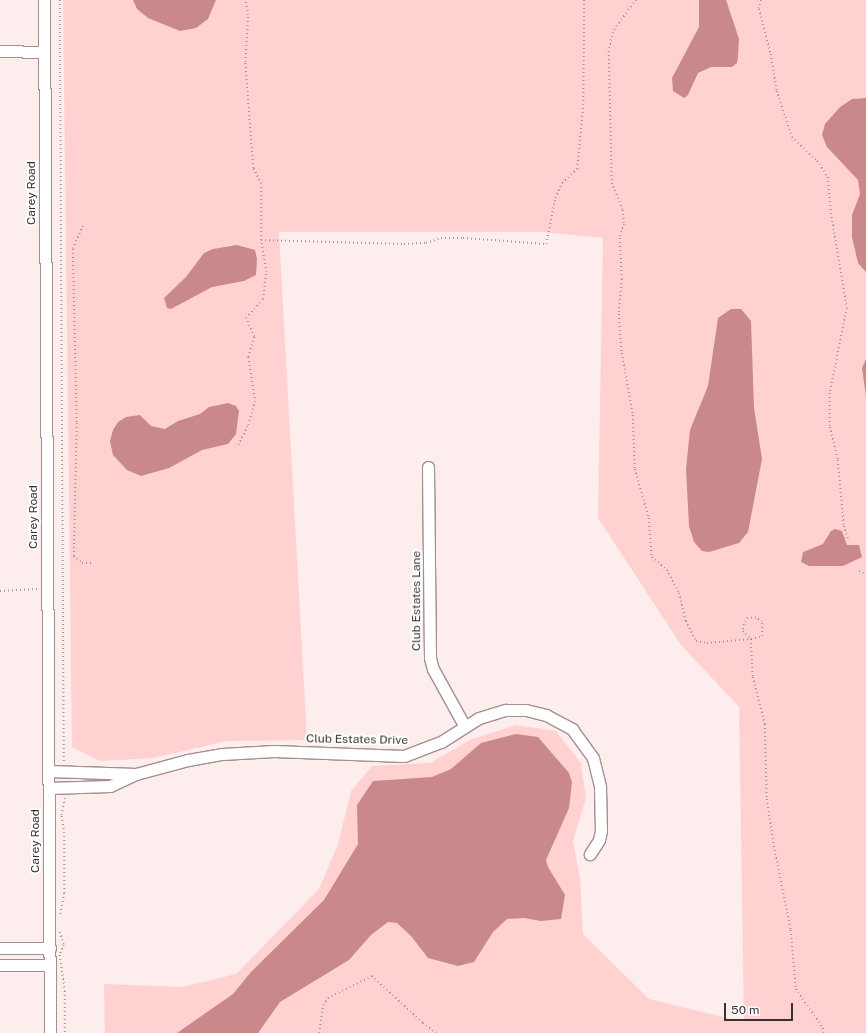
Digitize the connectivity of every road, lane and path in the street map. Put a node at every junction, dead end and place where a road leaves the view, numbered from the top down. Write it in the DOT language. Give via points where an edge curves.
graph roads {
  1 [pos="44,0"];
  2 [pos="60,0"];
  3 [pos="245,0"];
  4 [pos="584,0"];
  5 [pos="636,0"];
  6 [pos="761,0"];
  7 [pos="0,51"];
  8 [pos="44,52"];
  9 [pos="83,226"];
  10 [pos="261,240"];
  11 [pos="238,445"];
  12 [pos="428,467"];
  13 [pos="849,541"];
  14 [pos="92,563"];
  15 [pos="859,571"];
  16 [pos="866,574"];
  17 [pos="39,589"];
  18 [pos="0,590"];
  19 [pos="751,639"];
  20 [pos="465,726"];
  21 [pos="49,771"];
  22 [pos="65,771"];
  23 [pos="79,771"];
  24 [pos="136,774"];
  25 [pos="49,788"];
  26 [pos="64,788"];
  27 [pos="80,788"];
  28 [pos="590,854"];
  29 [pos="60,918"];
  30 [pos="60,930"];
  31 [pos="0,948"];
  32 [pos="50,948"];
  33 [pos="0,965"];
  34 [pos="50,965"];
  35 [pos="50,1033"];
  36 [pos="65,1033"];
  37 [pos="318,1033"];
  38 [pos="437,1033"];
  39 [pos="824,1033"];
  1 -- 8 [label="street, Carey Road"];
  2 -- 22 [label="path"];
  3 -- 10 [label="path" via="248,15 245,62 247,93 253,168 261,184"];
  4 -- 10 [label="path" via="583,105 577,169 562,183 555,198 546,244 463,238 441,238 426,244"];
  5 -- 19 [label="path" via="613,32 609,51 612,183 622,210 624,224 620,238 622,279 619,314 622,353 633,414 635,469 649,518 652,557 667,570 679,593 686,622 696,641 707,643"];
  6 -- 13 [label="path" via="759,9 771,54 777,91 792,137 828,177 831,213 847,308 830,393 830,427 838,460 844,526"];
  7 -- 8 [label="street"];
  8 -- 21 [label="street, Carey Road"];
  9 -- 14 [label="path" via="73,249 77,423 74,556 82,563"];
  10 -- 11 [label="path" via="266,272 265,294 248,315 246,322 254,337 248,357 255,402"];
  12 -- 20 [label="street, Club Estates Lane" via="430,658 433,669"];
  15 -- 16 [label="path"];
  17 -- 18 [label="path"];
  19 -- 19 [label="path" via="762,636 764,630 762,622 756,618 748,618 744,624 743,631"];
  19 -- 39 [label="path" via="754,677 765,724 767,799 791,930 796,989"];
  20 -- 24 [label="street, Club Estates Drive" via="441,742 404,756 243,752 188,760"];
  20 -- 28 [label="street, Club Estates Drive" via="493,713 526,710 556,719 577,734 593,758 600,788 601,831 599,840"];
  21 -- 22 [label="street, Club Estates Drive"];
  21 -- 25 [label="street, Carey Road"];
  22 -- 23 [label="street, Club Estates Drive"];
  23 -- 24 [label="street, Club Estates Drive"];
  23 -- 27 [label="street"];
  24 -- 27 [label="street, Club Estates Drive" via="110,786"];
  25 -- 26 [label="street, Club Estates Drive"];
  25 -- 32 [label="street, Carey Road"];
  26 -- 27 [label="street, Club Estates Drive"];
  26 -- 29 [label="path" via="61,815 64,833 64,893"];
  30 -- 36 [label="path" via="64,945 60,955"];
  31 -- 32 [label="street"];
  32 -- 34 [label="street, Carey Road"];
  33 -- 34 [label="street"];
  34 -- 35 [label="street, Carey Road"];
  37 -- 38 [label="path" via="324,1004 328,998 372,976"];
}
